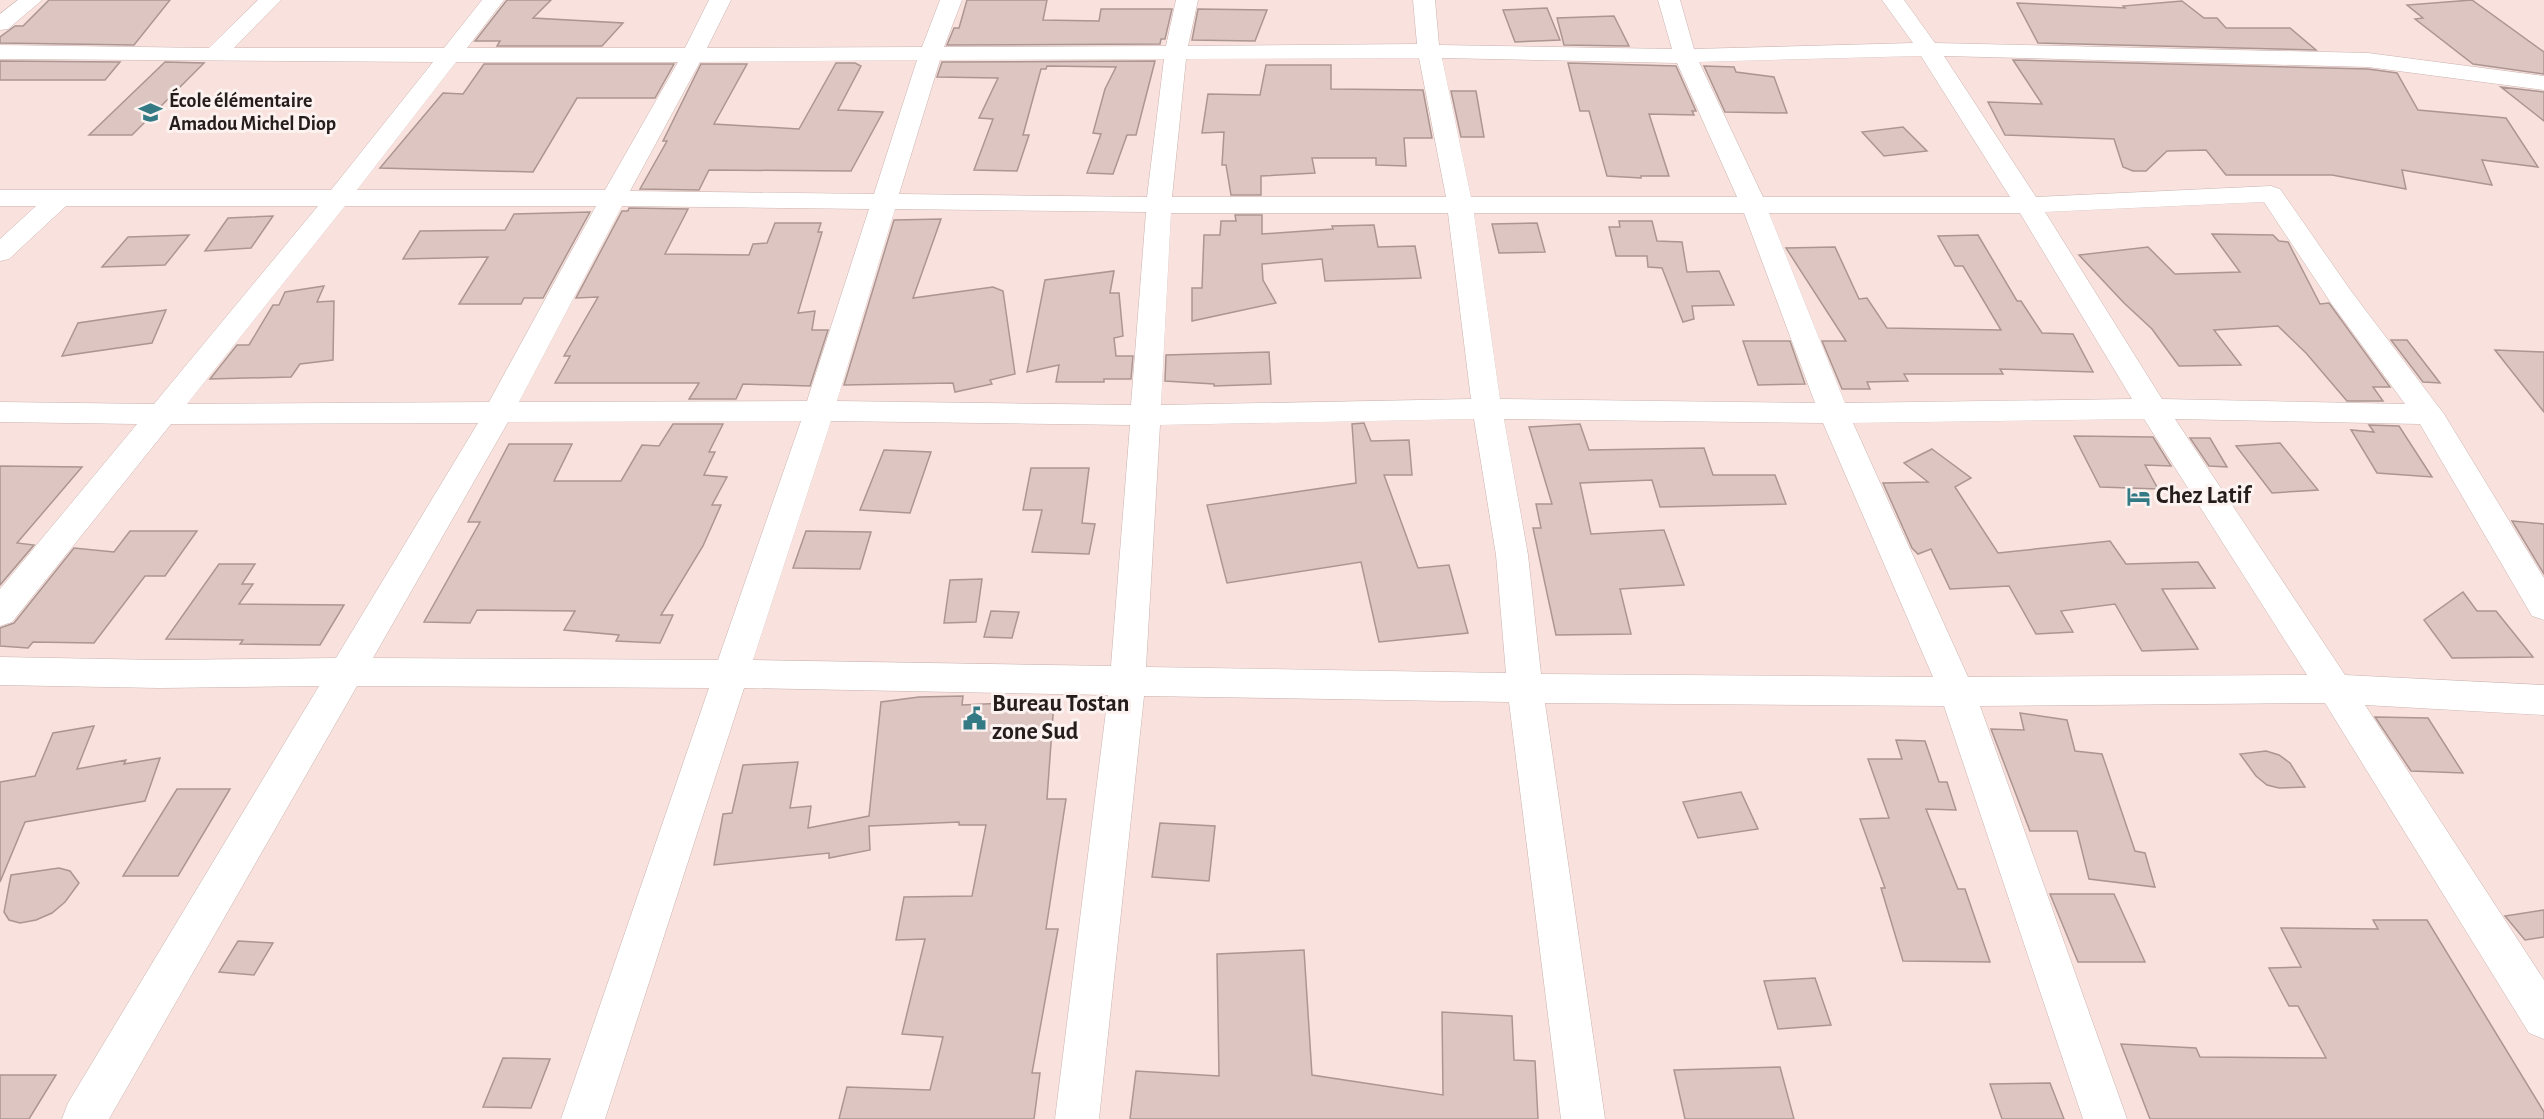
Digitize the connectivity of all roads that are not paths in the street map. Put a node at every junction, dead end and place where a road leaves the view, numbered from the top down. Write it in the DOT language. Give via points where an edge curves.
graph roads {
  1 [pos="31,0"];
  2 [pos="270,0"];
  3 [pos="493,0"];
  4 [pos="720,0"];
  5 [pos="951,0"];
  6 [pos="1186,0"];
  7 [pos="1424,0"];
  8 [pos="1669,0"];
  9 [pos="1893,0"];
  10 [pos="0,24"];
  11 [pos="1928,49"];
  12 [pos="1176,51"];
  13 [pos="1429,51"];
  14 [pos="0,52"];
  15 [pos="931,52"];
  16 [pos="449,53"];
  17 [pos="215,55"];
  18 [pos="693,55"];
  19 [pos="1685,56"];
  20 [pos="2544,83"];
  21 [pos="0,198"];
  22 [pos="59,198"];
  23 [pos="338,198"];
  24 [pos="613,198"];
  25 [pos="885,202"];
  26 [pos="1460,204"];
  27 [pos="1753,204"];
  28 [pos="1159,205"];
  29 [pos="2028,205"];
  30 [pos="0,253"];
  31 [pos="1487,409"];
  32 [pos="2153,409"];
  33 [pos="819,411"];
  34 [pos="0,412"];
  35 [pos="499,412"];
  36 [pos="1834,413"];
  37 [pos="164,414"];
  38 [pos="2429,414"];
  39 [pos="1147,415"];
  40 [pos="2544,607"];
  41 [pos="0,613"];
  42 [pos="0,671"];
  43 [pos="347,672"];
  44 [pos="730,674"];
  45 [pos="1128,679"];
  46 [pos="1525,688"];
  47 [pos="2335,689"];
  48 [pos="1957,692"];
  49 [pos="2544,700"];
  50 [pos="2544,1018"];
  51 [pos="84,1119"];
  52 [pos="583,1119"];
  53 [pos="1077,1119"];
  54 [pos="1583,1119"];
  55 [pos="2105,1119"];
  1 -- 10 [label="street"];
  2 -- 17 [label="street"];
  3 -- 16 [label="street"];
  4 -- 18 [label="street"];
  5 -- 15 [label="street"];
  6 -- 12 [label="street"];
  7 -- 13 [label="street"];
  8 -- 19 [label="street"];
  9 -- 11 [label="street"];
  11 -- 19 [label="street"];
  11 -- 20 [label="street" via="2368,60"];
  11 -- 29 [label="street"];
  12 -- 13 [label="street"];
  12 -- 15 [label="street"];
  12 -- 28 [label="street"];
  13 -- 19 [label="street"];
  13 -- 26 [label="street"];
  14 -- 17 [label="street"];
  15 -- 18 [label="street"];
  15 -- 25 [label="street"];
  16 -- 17 [label="street"];
  16 -- 18 [label="street"];
  16 -- 23 [label="street"];
  18 -- 24 [label="street"];
  19 -- 27 [label="street"];
  21 -- 22 [label="street"];
  22 -- 23 [label="street"];
  22 -- 30 [label="street"];
  23 -- 24 [label="street"];
  23 -- 37 [label="street"];
  24 -- 25 [label="street"];
  24 -- 35 [label="street"];
  25 -- 28 [label="street"];
  25 -- 33 [label="street"];
  26 -- 27 [label="street"];
  26 -- 28 [label="street"];
  26 -- 31 [label="street"];
  27 -- 29 [label="street"];
  27 -- 36 [label="street"];
  28 -- 39 [label="street"];
  29 -- 32 [label="street"];
  29 -- 38 [label="street" via="2271,194 2341,297"];
  31 -- 36 [label="street"];
  31 -- 39 [label="street"];
  31 -- 46 [label="street" via="1512,555"];
  32 -- 36 [label="street"];
  32 -- 38 [label="street"];
  32 -- 47 [label="street"];
  33 -- 35 [label="street"];
  33 -- 39 [label="street"];
  33 -- 44 [label="street"];
  34 -- 37 [label="street"];
  35 -- 37 [label="street"];
  35 -- 43 [label="street"];
  36 -- 48 [label="street"];
  37 -- 41 [label="street"];
  38 -- 40 [label="street"];
  39 -- 45 [label="street"];
  42 -- 43 [label="street"];
  43 -- 44 [label="street"];
  43 -- 51 [label="street"];
  44 -- 45 [label="street"];
  44 -- 52 [label="street"];
  45 -- 46 [label="street"];
  45 -- 53 [label="street"];
  46 -- 48 [label="street"];
  46 -- 54 [label="street"];
  47 -- 48 [label="street"];
  47 -- 49 [label="street"];
  47 -- 50 [label="street"];
  48 -- 55 [label="street"];
}
